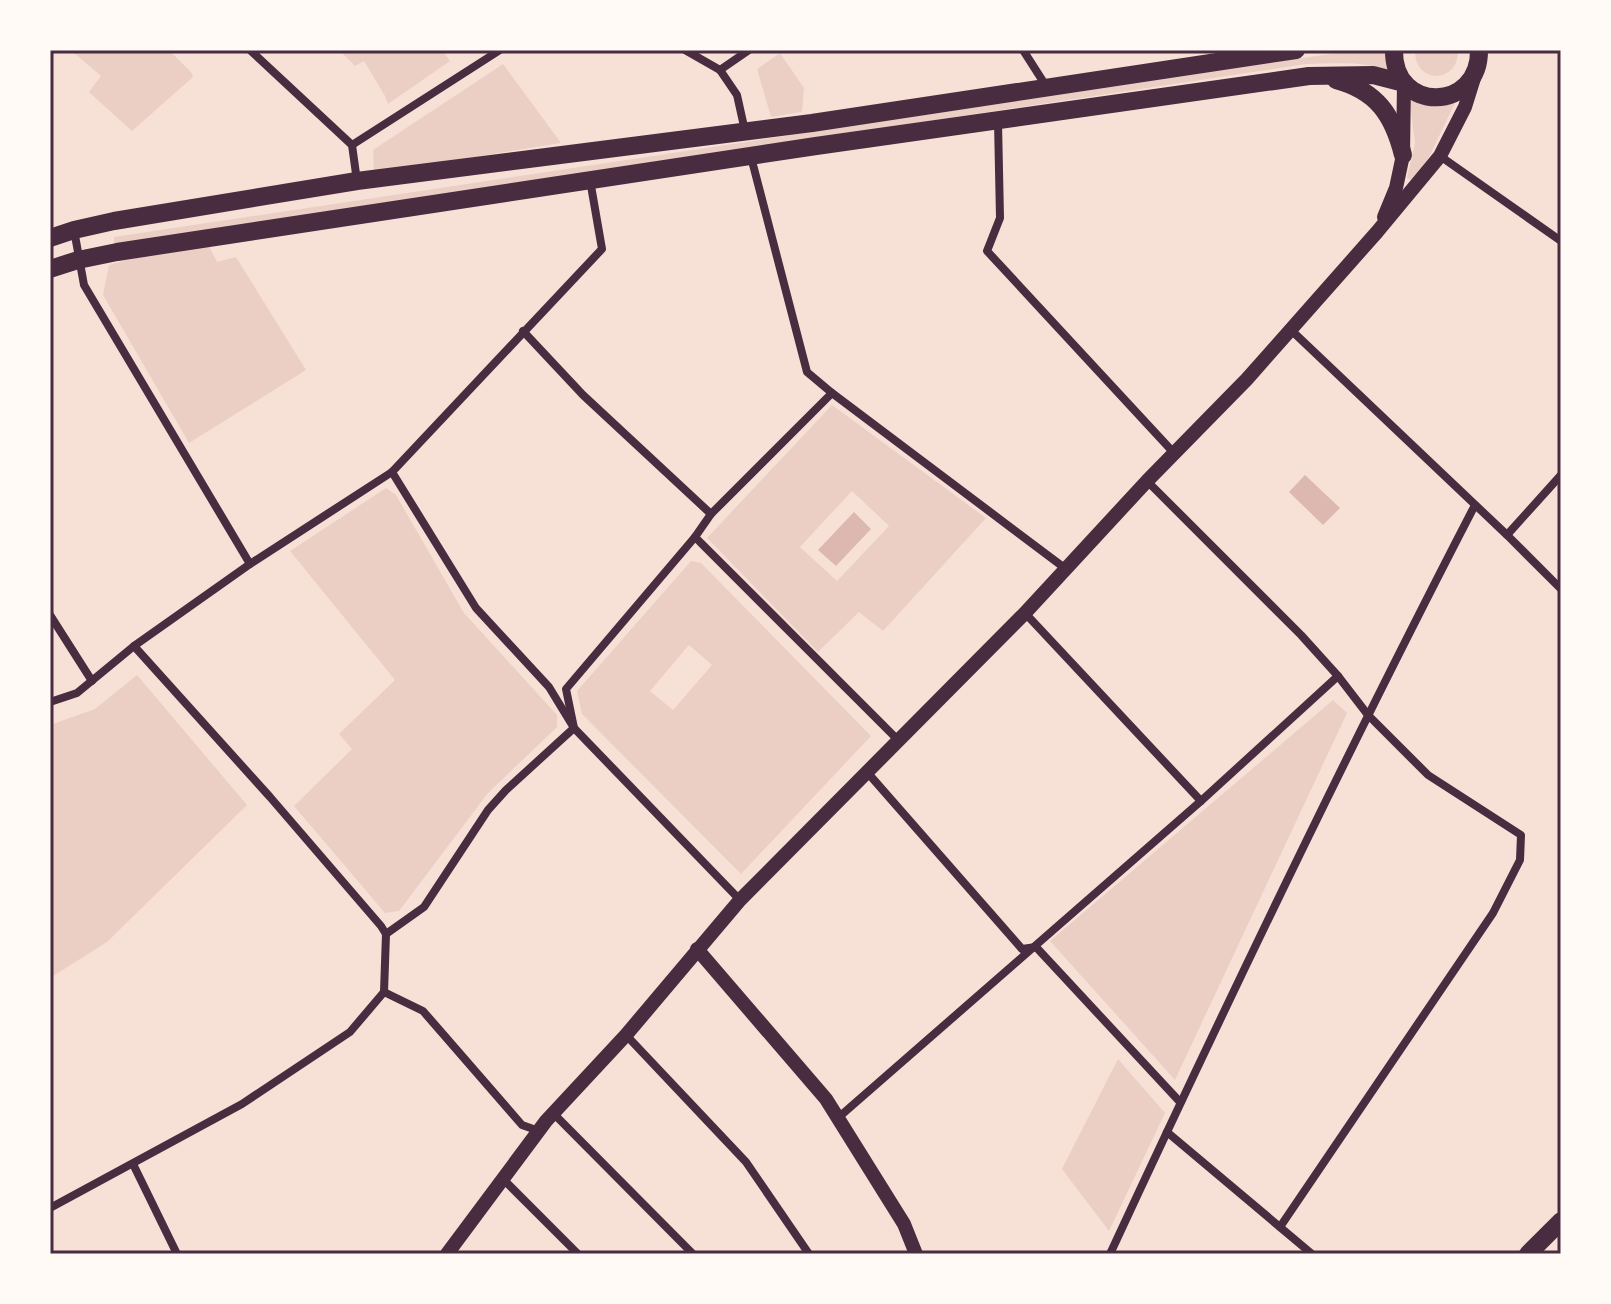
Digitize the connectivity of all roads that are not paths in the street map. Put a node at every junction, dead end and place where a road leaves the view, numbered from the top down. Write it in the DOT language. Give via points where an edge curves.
graph roads {
  1 [pos="250,50"];
  2 [pos="500,50"];
  3 [pos="685,50"];
  4 [pos="749,50"];
  5 [pos="1023,50"];
  6 [pos="1394,50"];
  7 [pos="1479,50"];
  8 [pos="1486,50"];
  9 [pos="1287,51"];
  10 [pos="720,70"];
  11 [pos="1476,71"];
  12 [pos="1309,76"];
  13 [pos="1404,83"];
  14 [pos="1047,86"];
  15 [pos="998,121"];
  16 [pos="746,132"];
  17 [pos="352,145"];
  18 [pos="1403,155"];
  19 [pos="1440,156"];
  20 [pos="751,157"];
  21 [pos="590,180"];
  22 [pos="357,181"];
  23 [pos="74,230"];
  24 [pos="50,231"];
  25 [pos="1377,232"];
  26 [pos="50,238"];
  27 [pos="1561,241"];
  28 [pos="78,260"];
  29 [pos="50,269"];
  30 [pos="1291,330"];
  31 [pos="523,331"];
  32 [pos="832,393"];
  33 [pos="1174,453"];
  34 [pos="392,472"];
  35 [pos="1561,475"];
  36 [pos="1147,481"];
  37 [pos="1475,505"];
  38 [pos="711,514"];
  39 [pos="1507,535"];
  40 [pos="695,537"];
  41 [pos="250,564"];
  42 [pos="1066,569"];
  43 [pos="1561,589"];
  44 [pos="1025,613"];
  45 [pos="50,615"];
  46 [pos="134,646"];
  47 [pos="1338,676"];
  48 [pos="92,681"];
  49 [pos="50,702"];
  50 [pos="1368,715"];
  51 [pos="574,728"];
  52 [pos="898,740"];
  53 [pos="867,772"];
  54 [pos="1201,801"];
  55 [pos="740,900"];
  56 [pos="386,934"];
  57 [pos="1036,947"];
  58 [pos="697,949"];
  59 [pos="384,992"];
  60 [pos="626,1035"];
  61 [pos="1180,1102"];
  62 [pos="553,1113"];
  63 [pos="839,1117"];
  64 [pos="539,1131"];
  65 [pos="1167,1132"];
  66 [pos="133,1164"];
  67 [pos="503,1179"];
  68 [pos="50,1208"];
  69 [pos="1561,1221"];
  70 [pos="1280,1227"];
  71 [pos="177,1254"];
  72 [pos="447,1254"];
  73 [pos="578,1254"];
  74 [pos="693,1254"];
  75 [pos="809,1254"];
  76 [pos="916,1254"];
  77 [pos="1110,1254"];
  78 [pos="1312,1254"];
  79 [pos="1528,1254"];
  1 -- 17 [label="street"];
  2 -- 17 [label="street"];
  3 -- 10 [label="street"];
  4 -- 10 [label="street"];
  5 -- 14 [label="street"];
  6 -- 13 [label="main road" via="1393,61"];
  7 -- 11 [label="main road"];
  8 -- 11 [label="main road"];
  9 -- 14 [label="main road"];
  10 -- 16 [label="street" via="737,95"];
  11 -- 13 [label="main road" via="1462,89 1441,98 1422,96"];
  11 -- 19 [label="street" via="1472,91"];
  12 -- 13 [label="main road" via="1373,75"];
  12 -- 15 [label="main road"];
  12 -- 18 [label="main road" via="1367,93 1393,124"];
  13 -- 18 [label="street"];
  14 -- 16 [label="main road"];
  15 -- 20 [label="main road"];
  15 -- 33 [label="street" via="1000,218 987,251"];
  16 -- 22 [label="main road"];
  17 -- 22 [label="street"];
  18 -- 25 [label="street"];
  19 -- 25 [label="street"];
  19 -- 27 [label="street"];
  20 -- 21 [label="main road"];
  20 -- 32 [label="street" via="807,372"];
  21 -- 28 [label="main road"];
  21 -- 31 [label="street" via="602,249"];
  22 -- 23 [label="main road"];
  23 -- 24 [label="street"];
  23 -- 26 [label="main road"];
  23 -- 28 [label="street"];
  25 -- 30 [label="street"];
  28 -- 29 [label="main road"];
  28 -- 41 [label="street" via="84,285"];
  30 -- 33 [label="street"];
  30 -- 37 [label="street"];
  31 -- 34 [label="street"];
  31 -- 38 [label="street" via="583,395"];
  32 -- 38 [label="street"];
  32 -- 42 [label="street"];
  33 -- 36 [label="street"];
  34 -- 41 [label="street"];
  34 -- 51 [label="street" via="476,608 549,687"];
  35 -- 39 [label="street"];
  36 -- 42 [label="street"];
  36 -- 47 [label="street"];
  37 -- 39 [label="street"];
  37 -- 50 [label="street"];
  38 -- 40 [label="street"];
  39 -- 43 [label="street"];
  40 -- 51 [label="street" via="566,689"];
  40 -- 52 [label="street"];
  41 -- 46 [label="street"];
  42 -- 44 [label="street"];
  44 -- 52 [label="street"];
  44 -- 54 [label="street"];
  45 -- 48 [label="street"];
  46 -- 48 [label="street"];
  46 -- 56 [label="street"];
  47 -- 50 [label="street"];
  47 -- 54 [label="street"];
  48 -- 49 [label="street" via="77,693"];
  50 -- 61 [label="street"];
  50 -- 70 [label="street" via="1428,775 1521,835 1520,860 1493,913"];
  51 -- 55 [label="street"];
  51 -- 56 [label="street" via="488,810 424,907"];
  52 -- 53 [label="street"];
  53 -- 55 [label="street"];
  53 -- 57 [label="street" via="1022,949"];
  54 -- 57 [label="street"];
  55 -- 58 [label="street"];
  56 -- 59 [label="street"];
  57 -- 61 [label="street"];
  57 -- 63 [label="street"];
  58 -- 60 [label="street"];
  58 -- 63 [label="street"];
  59 -- 64 [label="street" via="423,1011 522,1125"];
  59 -- 66 [label="street" via="350,1032 242,1104"];
  60 -- 62 [label="street"];
  60 -- 75 [label="street" via="746,1162"];
  61 -- 65 [label="street"];
  62 -- 64 [label="street"];
  62 -- 74 [label="street"];
  63 -- 76 [label="street" via="904,1224"];
  64 -- 67 [label="street"];
  65 -- 70 [label="street"];
  65 -- 77 [label="street"];
  66 -- 68 [label="street"];
  66 -- 71 [label="street"];
  67 -- 72 [label="street"];
  67 -- 73 [label="street"];
  69 -- 79 [label="main road"];
  70 -- 78 [label="street"];
}
